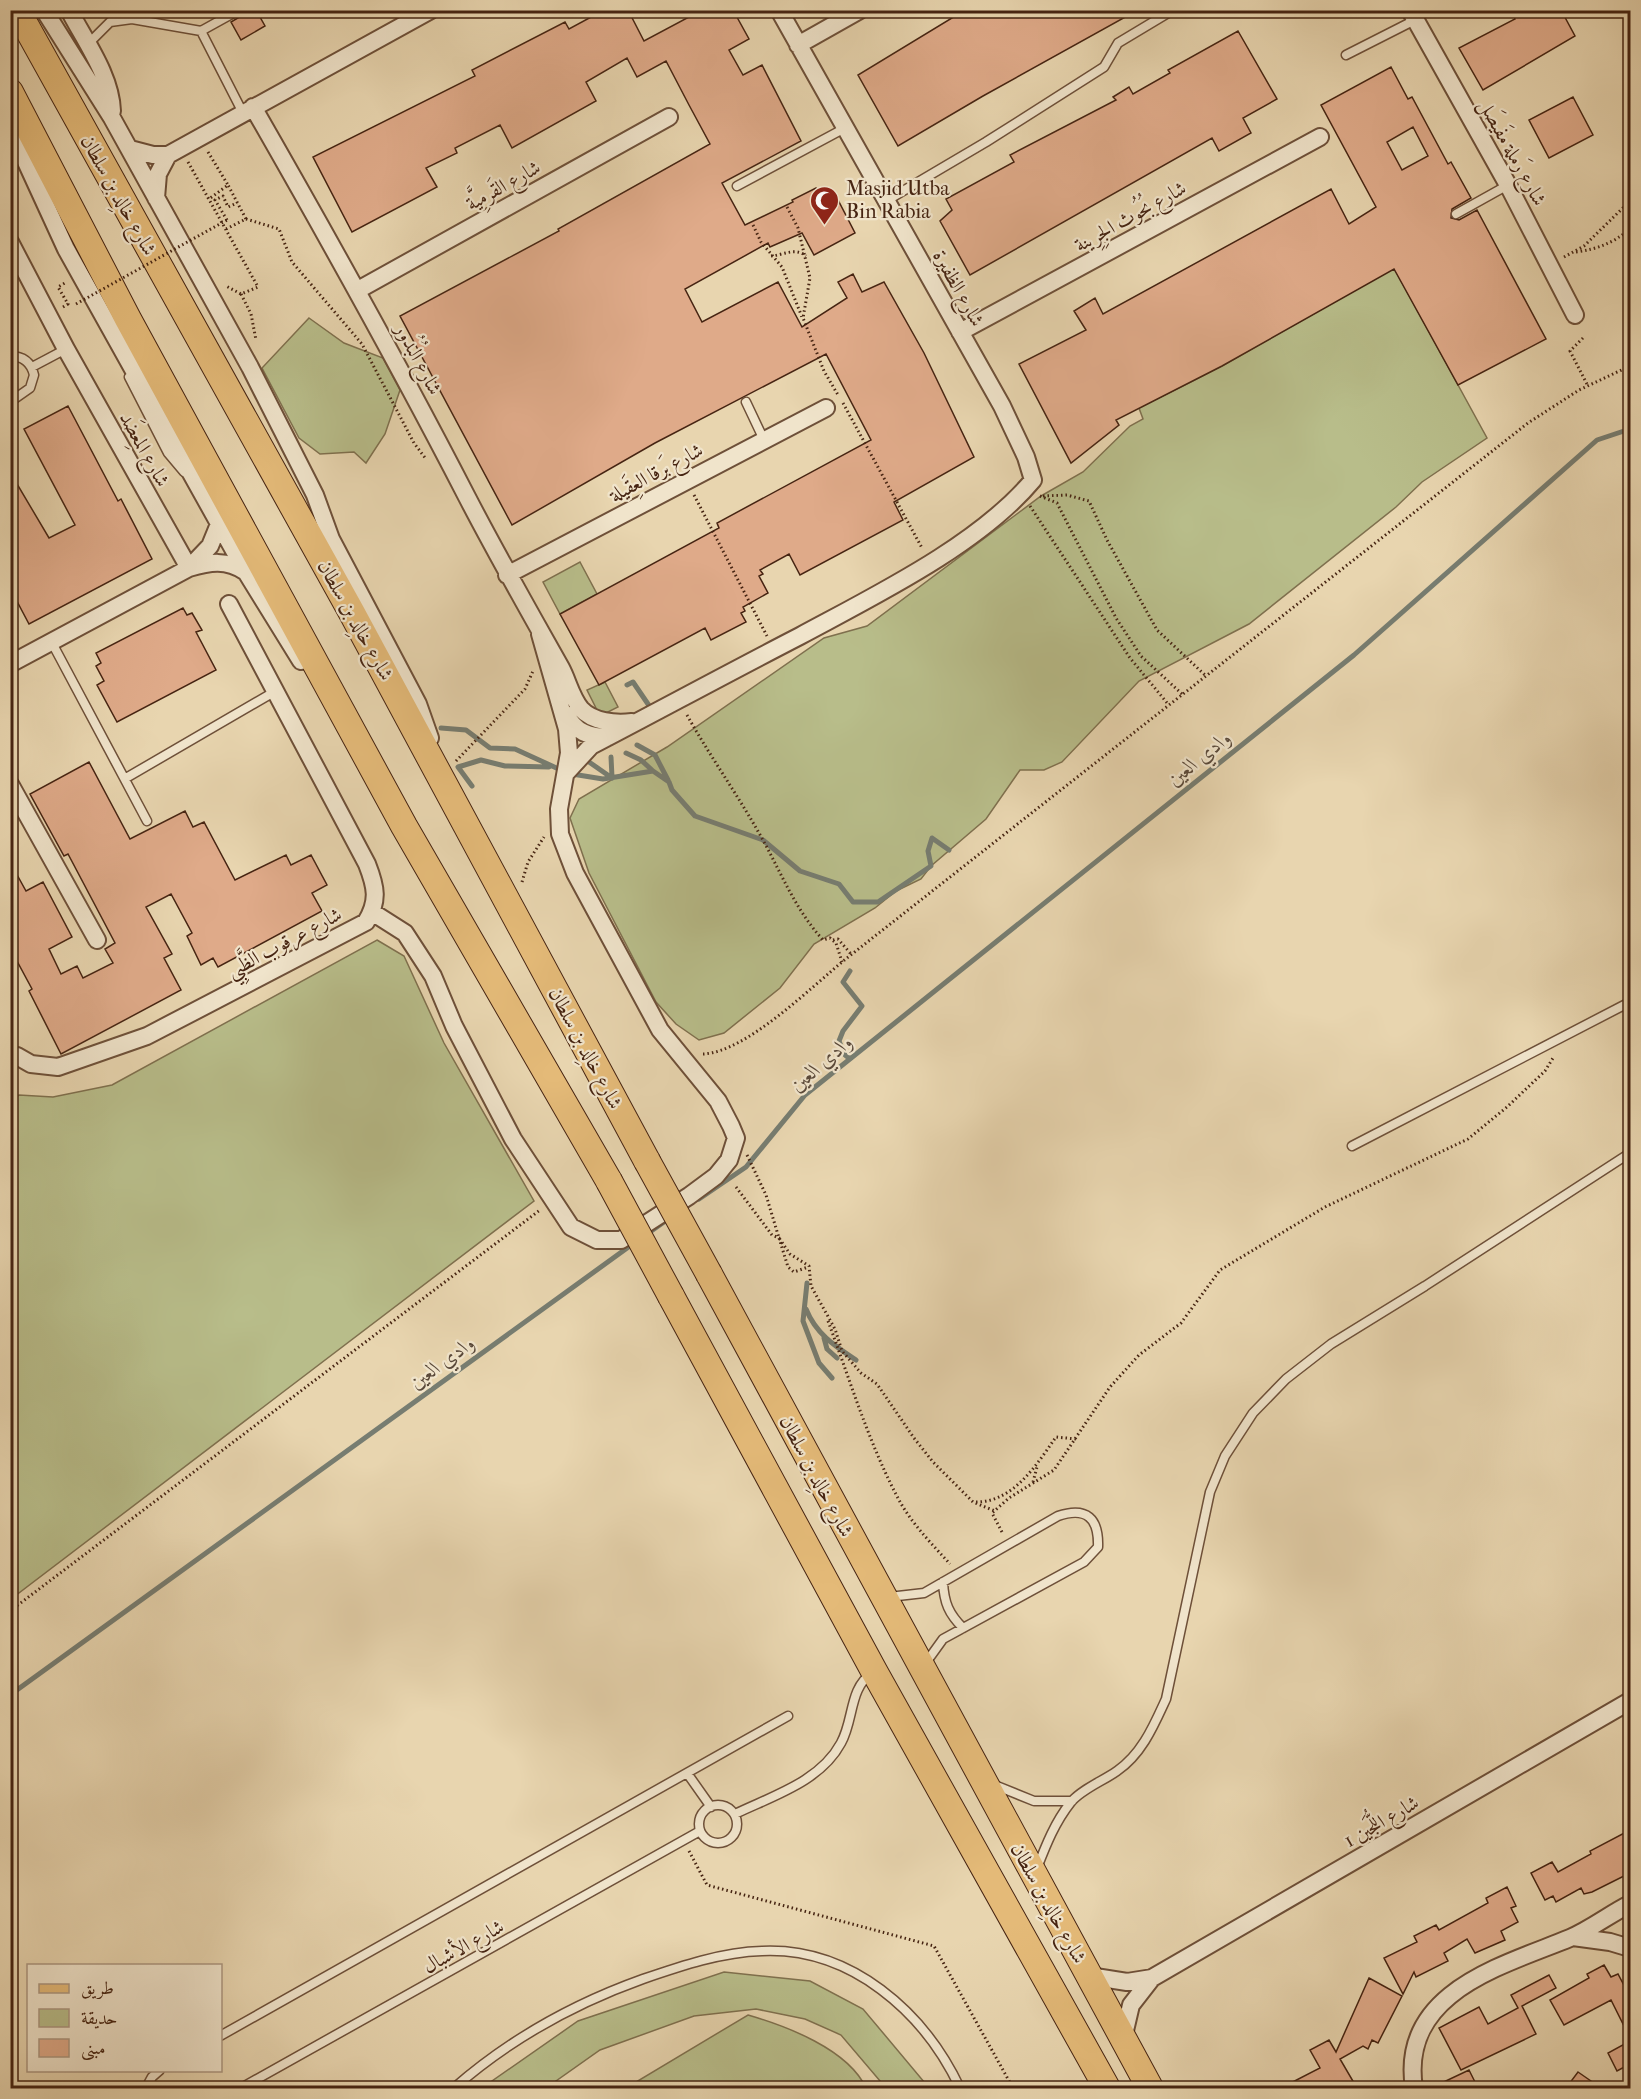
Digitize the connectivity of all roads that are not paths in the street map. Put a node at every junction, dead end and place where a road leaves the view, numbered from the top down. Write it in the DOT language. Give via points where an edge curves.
graph roads {
  1 [pos="17,10"];
  2 [pos="44,10"];
  3 [pos="69,10"];
  4 [pos="239,10"];
  5 [pos="431,10"];
  6 [pos="779,10"];
  7 [pos="860,10"];
  8 [pos="1173,10"];
  9 [pos="1413,15"];
  10 [pos="201,31"];
  11 [pos="88,44"];
  12 [pos="798,45"];
  13 [pos="1346,55"];
  14 [pos="10,92"];
  15 [pos="248,110"];
  16 [pos="669,117"];
  17 [pos="112,118"];
  18 [pos="10,127"];
  19 [pos="845,128"];
  20 [pos="1320,137"];
  21 [pos="130,149"];
  22 [pos="174,151"];
  23 [pos="1508,185"];
  24 [pos="737,186"];
  25 [pos="156,198"];
  26 [pos="886,201"];
  27 [pos="1456,214"];
  28 [pos="10,242"];
  29 [pos="358,290"];
  30 [pos="1575,315"];
  31 [pos="960,332"];
  32 [pos="66,349"];
  33 [pos="10,356"];
  34 [pos="32,367"];
  35 [pos="10,402"];
  36 [pos="746,402"];
  37 [pos="826,408"];
  38 [pos="764,440"];
  39 [pos="219,524"];
  40 [pos="189,568"];
  41 [pos="246,572"];
  42 [pos="507,575"];
  43 [pos="229,604"];
  44 [pos="540,634"];
  45 [pos="51,641"];
  46 [pos="10,664"];
  47 [pos="274,692"];
  48 [pos="562,708"];
  49 [pos="639,721"];
  50 [pos="609,737"];
  51 [pos="567,773"];
  52 [pos="126,778"];
  53 [pos="10,784"];
  54 [pos="454,803"];
  55 [pos="147,821"];
  56 [pos="405,826"];
  57 [pos="372,912"];
  58 [pos="97,940"];
  59 [pos="1630,1002"];
  60 [pos="13,1054"];
  61 [pos="1352,1146"];
  62 [pos="1630,1153"];
  63 [pos="943,1582"];
  64 [pos="882,1597"];
  65 [pos="963,1628"];
  66 [pos="921,1669"];
  67 [pos="874,1671"];
  68 [pos="1630,1701"];
  69 [pos="788,1716"];
  70 [pos="687,1773"];
  71 [pos="982,1780"];
  72 [pos="1072,1801"];
  73 [pos="711,1807"];
  74 [pos="735,1814"];
  75 [pos="700,1832"];
  76 [pos="1034,1876"];
  77 [pos="1630,1904"];
  78 [pos="1573,1937"];
  79 [pos="1630,1948"];
  80 [pos="1089,1976"];
  81 [pos="1152,1978"];
  82 [pos="222,2035"];
  83 [pos="1123,2039"];
  84 [pos="158,2072"];
  85 [pos="146,2088"];
  86 [pos="241,2088"];
  87 [pos="454,2088"];
  88 [pos="960,2088"];
  89 [pos="1107,2088"];
  90 [pos="1150,2088"];
  91 [pos="1414,2088"];
  1 -- 54 [label="main road, شارع خالِد بن سلطان" via="347,602"];
  2 -- 17 [label="street"];
  3 -- 11 [label="street"];
  4 -- 10 [label="lane"];
  5 -- 15 [label="street"];
  6 -- 12 [label="street, شارع الظفيرة"];
  7 -- 12 [label="street"];
  8 -- 26 [label="lane" via="1118,43 1104,67"];
  9 -- 13 [label="lane"];
  9 -- 23 [label="street, شارع رَملة مفَيصَل"];
  10 -- 11 [label="lane" via="132,19 110,22"];
  10 -- 15 [label="lane"];
  11 -- 17 [label="street" via="110,94"];
  12 -- 19 [label="street, شارع الظفيرة"];
  14 -- 56 [label="main road, شارع خالِد بن سلطان" via="128,319"];
  15 -- 22 [label="street"];
  15 -- 29 [label="street, شارع البُدُور"];
  16 -- 29 [label="street, شارع القَرمِيَّة"];
  17 -- 21 [label="street"];
  18 -- 39 [label="street" via="66,249"];
  19 -- 24 [label="lane"];
  19 -- 26 [label="street, شارع الظفيرة"];
  20 -- 31 [label="street, شارع بُحُوث الجِرِينة"];
  21 -- 22 [label="street" via="153,155"];
  21 -- 25 [label="street"];
  22 -- 25 [label="street" via="162,161"];
  23 -- 27 [label="lane"];
  23 -- 30 [label="street, شارع رَملة مفَيصَل"];
  25 -- 54 [label="street" via="269,405 315,495 331,539 418,704"];
  26 -- 31 [label="street, شارع الظفيرة"];
  28 -- 32 [label="street, شارع المِعضَد"];
  29 -- 42 [label="street, شارع البُدُور"];
  31 -- 49 [label="street, شارع الظفيرة" via="1002,405 1033,480 994,520 929,563 870,599"];
  32 -- 34 [label="lane"];
  32 -- 40 [label="street, شارع المِعضَد"];
  33 -- 34 [label="lane" via="21,357"];
  34 -- 35 [label="lane" via="30,388"];
  36 -- 38 [label="lane"];
  37 -- 38 [label="street, شارع بَرقا العِقَيلة"];
  38 -- 42 [label="street, شارع بَرقا العِقَيلة"];
  39 -- 40 [label="street" via="210,546"];
  39 -- 41 [label="street"];
  40 -- 41 [label="street" via="218,562"];
  40 -- 45 [label="street"];
  41 -- 56 [label="street" via="367,776"];
  42 -- 44 [label="street, شارع البُدُور"];
  43 -- 47 [label="street, شارع عرقوب الظَّبِي"];
  44 -- 48 [label="street"];
  44 -- 49 [label="street" via="582,710 611,723"];
  45 -- 46 [label="street"];
  45 -- 52 [label="lane"];
  47 -- 52 [label="lane"];
  47 -- 57 [label="street, شارع عرقوب الظَّبِي" via="367,864 377,898"];
  48 -- 50 [label="street" via="569,720 590,737"];
  48 -- 51 [label="street" via="567,729"];
  49 -- 50 [label="street"];
  50 -- 51 [label="street" via="583,752"];
  51 -- 57 [label="street" via="560,834 575,873 660,1030 718,1101 736,1138 729,1160 716,1176 621,1240 597,1240 572,1227 513,1139 454,1026 433,976 405,933"];
  52 -- 55 [label="lane"];
  53 -- 58 [label="street"];
  54 -- 64 [label="main road, شارع خالِد بن سلطان, bridge"];
  56 -- 67 [label="main road, شارع خالِد بن سلطان, bridge" via="609,1181"];
  57 -- 60 [label="street, شارع عرقوب الظَّبِي" via="366,922 147,1036 58,1067 31,1064"];
  59 -- 61 [label="lane"];
  62 -- 72 [label="lane" via="1331,1344 1286,1379 1253,1413 1225,1455 1210,1492 1166,1699 1155,1725 1120,1770"];
  63 -- 64 [label="lane" via="924,1593"];
  63 -- 65 [label="lane" via="944,1600 951,1616"];
  63 -- 65 [label="lane" via="1071,1512 1084,1514 1099,1531 1098,1547 1084,1562"];
  64 -- 66 [label="main road, شارع خالِد بن سلطان"];
  65 -- 66 [label="lane" via="943,1639"];
  66 -- 71 [label="main road, شارع خالِد بن سلطان"];
  67 -- 74 [label="lane" via="858,1687 846,1735 826,1764 807,1779"];
  67 -- 89 [label="main road, شارع خالِد بن سلطان"];
  68 -- 81 [label="street, شارع اللُّجَين 1"];
  69 -- 70 [label="lane"];
  70 -- 73 [label="lane"];
  70 -- 82 [label="lane"];
  71 -- 72 [label="lane" via="1034,1801"];
  71 -- 76 [label="main road, شارع خالِد بن سلطان"];
  72 -- 76 [label="lane" via="1050,1835"];
  73 -- 74 [label="lane" via="726,1807"];
  73 -- 75 [label="lane" via="702,1814"];
  74 -- 75 [label="lane" via="737,1831 725,1843 708,1840"];
  75 -- 86 [label="lane, شارع الأشبال"];
  76 -- 80 [label="main road, شارع خالِد بن سلطان"];
  77 -- 78 [label="street"];
  78 -- 79 [label="street"];
  78 -- 91 [label="street" via="1491,1969 1444,2001 1419,2036 1413,2063"];
  80 -- 81 [label="street, شارع اللُّجَين 1" via="1127,1982"];
  80 -- 83 [label="main road, شارع خالِد بن سلطان"];
  81 -- 83 [label="street, شارع اللُّجَين 1" via="1131,2005"];
  83 -- 90 [label="main road, شارع خالِد بن سلطان"];
  84 -- 85 [label="lane"];
  87 -- 88 [label="lane" via="517,2039 591,2000 690,1964 763,1950 828,1961 889,1995 923,2029"];
}
